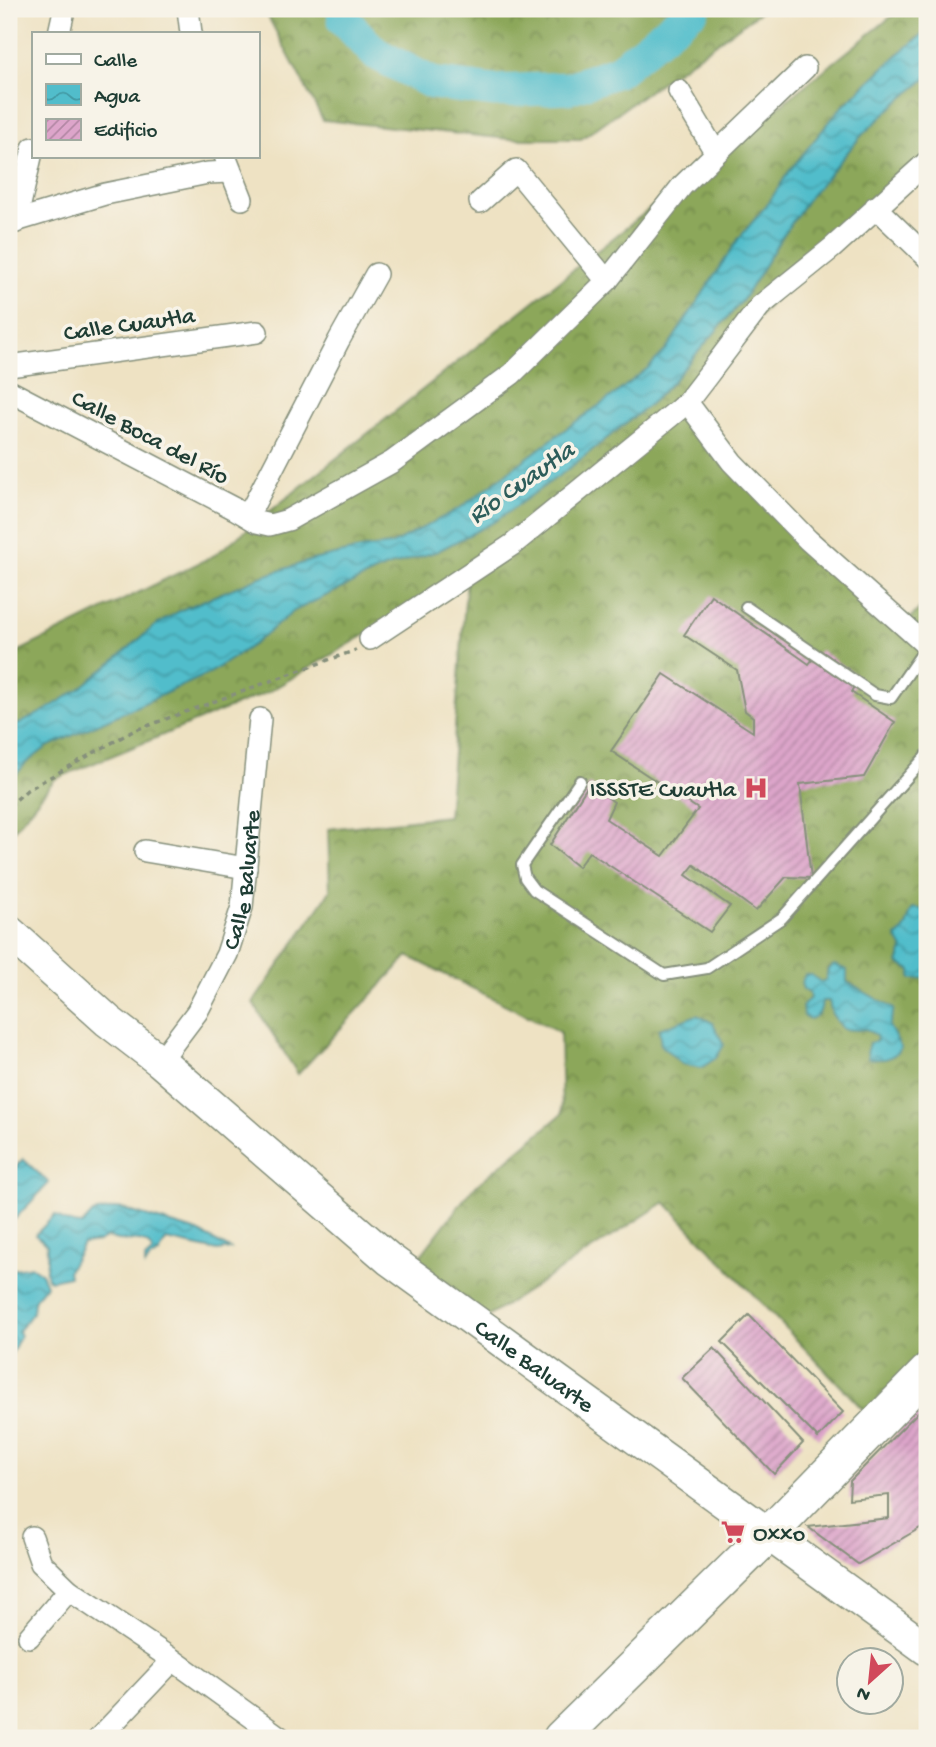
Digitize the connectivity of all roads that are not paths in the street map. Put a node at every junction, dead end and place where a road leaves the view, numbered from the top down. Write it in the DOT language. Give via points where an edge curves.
graph roads {
  1 [pos="188,9"];
  2 [pos="191,32"];
  3 [pos="805,68"];
  4 [pos="680,91"];
  5 [pos="32,152"];
  6 [pos="716,153"];
  7 [pos="927,162"];
  8 [pos="228,164"];
  9 [pos="242,199"];
  10 [pos="480,202"];
  11 [pos="875,207"];
  12 [pos="13,223"];
  13 [pos="927,257"];
  14 [pos="376,274"];
  15 [pos="607,282"];
  16 [pos="257,332"];
  17 [pos="9,366"];
  18 [pos="9,391"];
  19 [pos="687,402"];
  20 [pos="248,516"];
  21 [pos="746,607"];
  22 [pos="370,639"];
  23 [pos="927,646"];
  24 [pos="260,719"];
  25 [pos="927,755"];
  26 [pos="580,781"];
  27 [pos="145,851"];
  28 [pos="246,868"];
  29 [pos="9,932"];
  30 [pos="160,1061"];
  31 [pos="927,1372"];
  32 [pos="769,1534"];
  33 [pos="32,1537"];
  34 [pos="69,1590"];
  35 [pos="29,1637"];
  36 [pos="927,1649"];
  37 [pos="173,1660"];
  38 [pos="99,1738"];
  39 [pos="281,1738"];
  40 [pos="561,1738"];
  1 -- 2 [label="street"];
  3 -- 6 [label="street"];
  4 -- 6 [label="street"];
  5 -- 12 [label="street"];
  6 -- 15 [label="street" via="682,186"];
  7 -- 11 [label="street"];
  8 -- 9 [label="street"];
  8 -- 12 [label="street" via="208,173 105,194"];
  10 -- 15 [label="street" via="516,170"];
  11 -- 13 [label="street"];
  11 -- 19 [label="street" via="760,306"];
  14 -- 20 [label="street"];
  15 -- 20 [label="street, Calle Boca del Río" via="512,374 392,462 288,520 270,525"];
  16 -- 17 [label="street, Calle Cuautla"];
  18 -- 20 [label="street, Calle Boca del Río"];
  19 -- 22 [label="street" via="512,545"];
  19 -- 23 [label="street" via="732,462 784,516"];
  21 -- 23 [label="lane" via="875,695 891,698"];
  24 -- 28 [label="street, Calle Baluarte"];
  25 -- 26 [label="lane" via="782,918 707,968 664,975 534,890 526,878 522,865"];
  27 -- 28 [label="street"];
  28 -- 30 [label="street, Calle Baluarte" via="242,907 227,954 197,1012"];
  29 -- 30 [label="street, Calle Baluarte"];
  30 -- 32 [label="street, Calle Baluarte" via="389,1259"];
  31 -- 32 [label="main road"];
  32 -- 36 [label="street, Calle Baluarte"];
  32 -- 40 [label="main road"];
  33 -- 34 [label="street" via="41,1563"];
  34 -- 35 [label="street"];
  34 -- 37 [label="street"];
  37 -- 38 [label="street"];
  37 -- 39 [label="street"];
}
